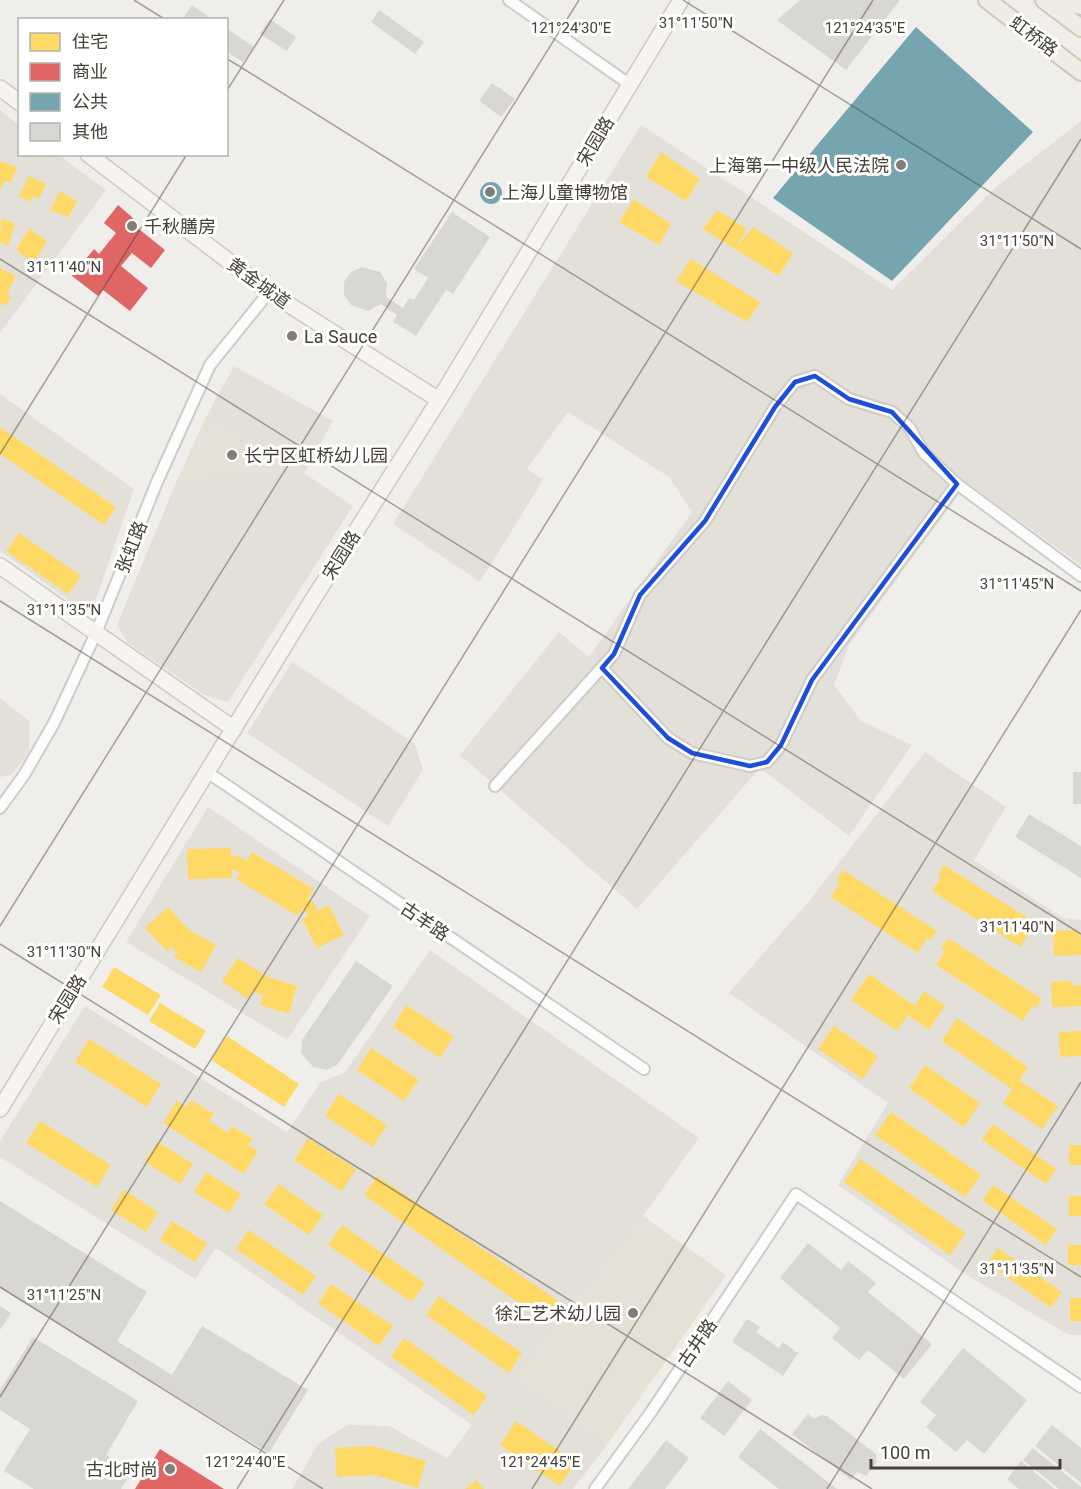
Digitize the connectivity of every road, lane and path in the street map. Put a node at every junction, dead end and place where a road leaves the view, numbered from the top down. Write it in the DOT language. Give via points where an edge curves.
graph roads {
  1 [pos="509,0"];
  2 [pos="681,0"];
  3 [pos="987,0"];
  4 [pos="1044,0"];
  5 [pos="1062,0"];
  6 [pos="1081,6"];
  7 [pos="1081,28"];
  8 [pos="1081,72"];
  9 [pos="629,84"];
  10 [pos="0,88"];
  11 [pos="18,102"];
  12 [pos="91,156"];
  13 [pos="269,292"];
  14 [pos="439,400"];
  15 [pos="957,484"];
  16 [pos="0,566"];
  17 [pos="1081,576"];
  18 [pos="96,633"];
  19 [pos="602,668"];
  20 [pos="234,729"];
  21 [pos="207,772"];
  22 [pos="495,786"];
  23 [pos="0,808"];
  24 [pos="644,1070"];
  25 [pos="0,1109"];
  26 [pos="1081,1387"];
  27 [pos="595,1489"];
  1 -- 9 [label="street"];
  2 -- 9 [label="main road, 宋园路"];
  3 -- 8 [label="main road, 虹桥路"];
  4 -- 7 [label="main road, 虹桥路"];
  5 -- 6 [label="main road"];
  9 -- 14 [label="main road, 宋园路"];
  10 -- 11 [label="main road"];
  12 -- 13 [label="main road, 黄金城道"];
  13 -- 14 [label="main road, 黄金城道"];
  13 -- 18 [label="street, 张虹路" via="210,365"];
  14 -- 20 [label="main road, 宋园路"];
  15 -- 17 [label="street"];
  15 -- 19 [label="street" via="812,680 781,745 767,762 750,766 692,753 668,738"];
  15 -- 19 [label="street" via="924,453 909,427 892,412 849,399 815,376 795,382 775,407 705,521 640,595 614,654"];
  16 -- 18 [label="main road"];
  18 -- 20 [label="main road"];
  18 -- 23 [label="street, 张虹路" via="54,723"];
  19 -- 22 [label="street"];
  20 -- 21 [label="main road, 宋园路"];
  21 -- 24 [label="street, 古羊路"];
  21 -- 25 [label="main road, 宋园路"];
  26 -- 27 [label="street, 古井路" via="796,1194"];
}
